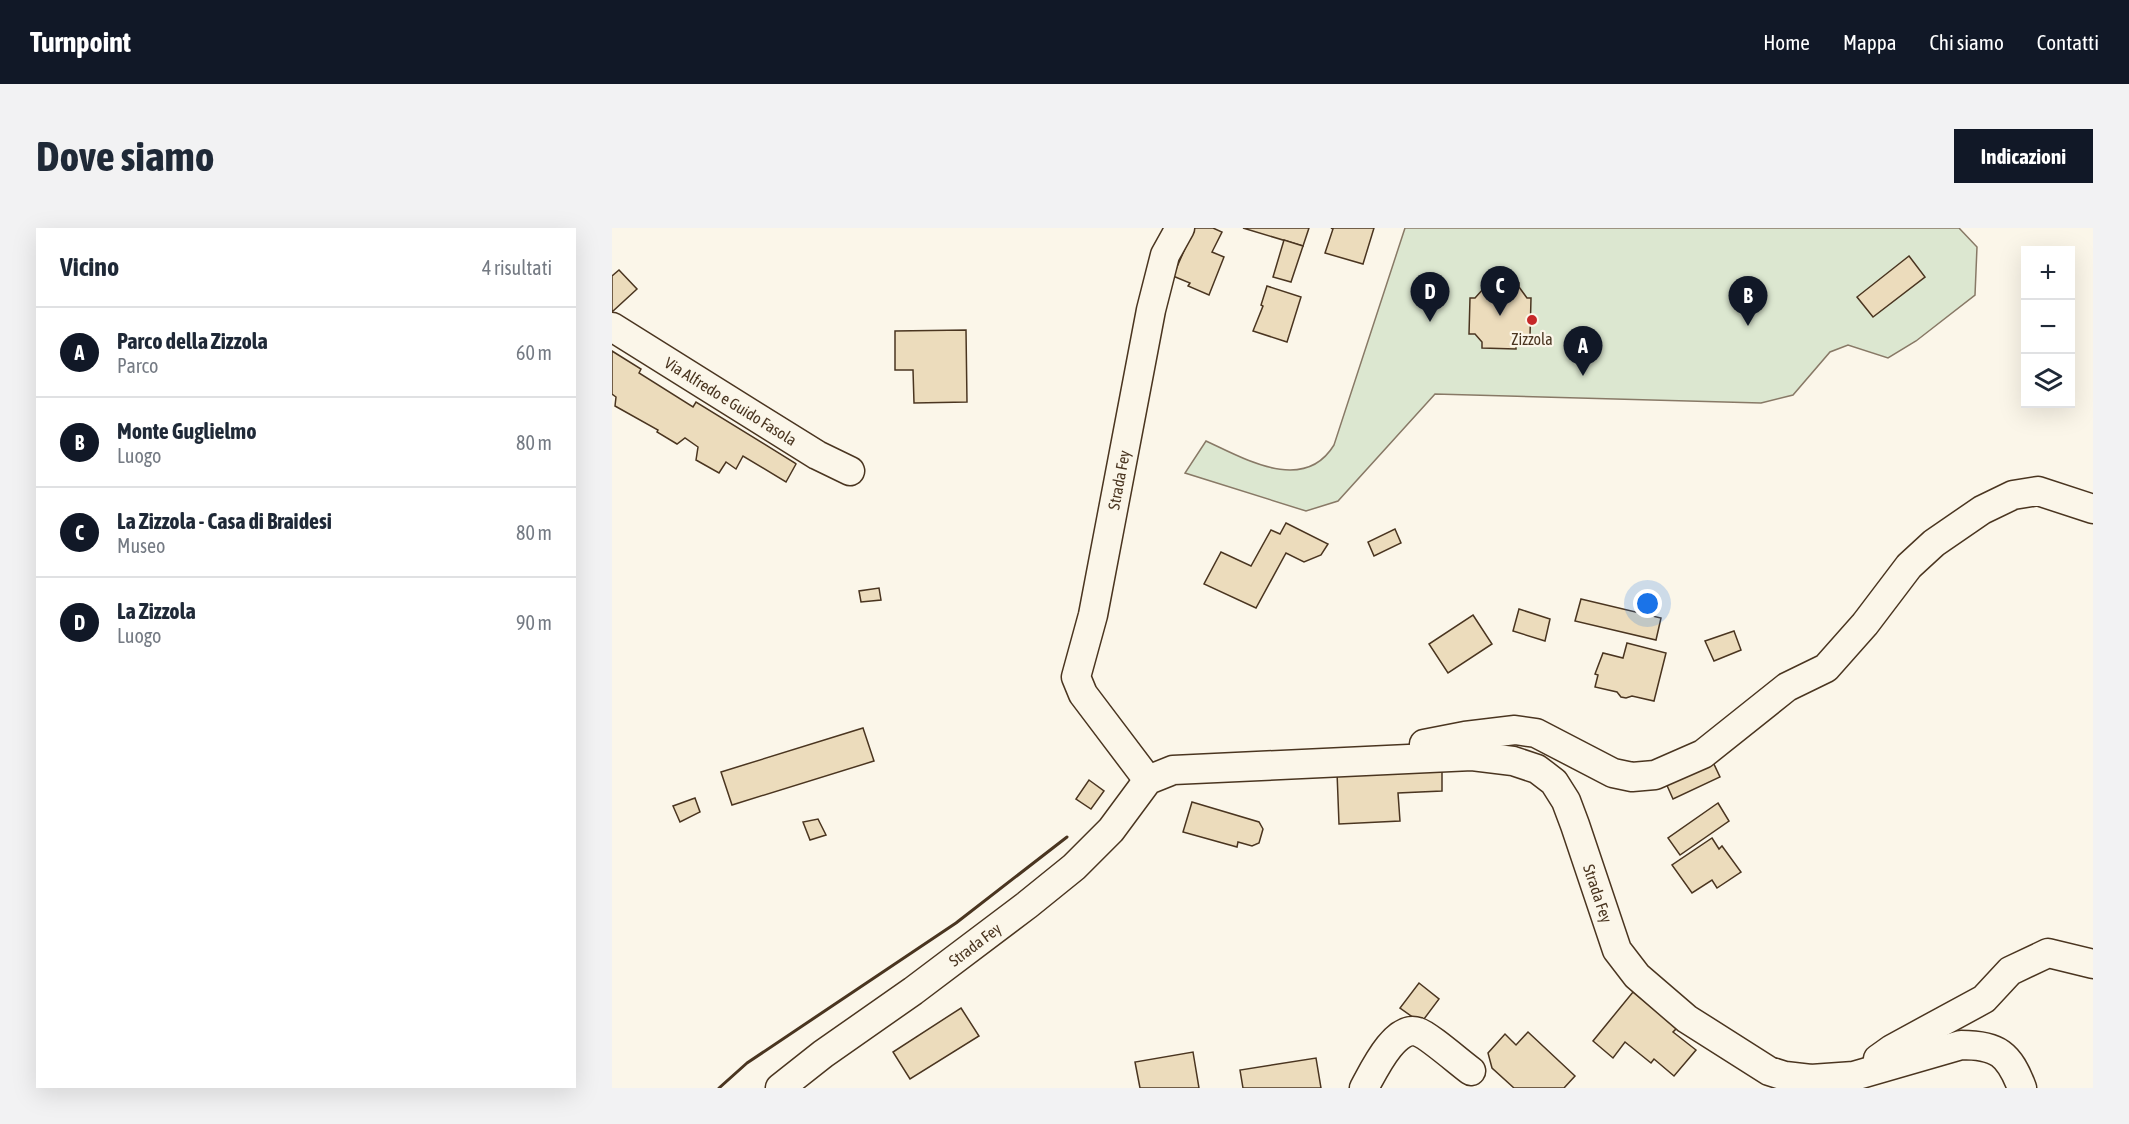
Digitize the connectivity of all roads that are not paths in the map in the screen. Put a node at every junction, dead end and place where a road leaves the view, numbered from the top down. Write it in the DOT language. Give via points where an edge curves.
graph roads {
  1 [pos="1180,228"];
  2 [pos="612,327"];
  3 [pos="850,471"];
  4 [pos="2093,509"];
  5 [pos="1363,763"];
  6 [pos="1148,780"];
  7 [pos="2093,964"];
  8 [pos="1471,1071"];
  9 [pos="1854,1076"];
  10 [pos="780,1088"];
  11 [pos="1364,1088"];
  12 [pos="2022,1088"];
  1 -- 6 [label="street, Strada Fey" via="1164,255 1151,310 1093,615 1076,677 1083,694"];
  2 -- 3 [label="street, Via Alfredo e Guido Fasola" via="817,455"];
  4 -- 5 [label="street" via="2038,491 2013,495 1982,510 1934,543 1909,566 1826,668 1787,687 1703,754 1655,775 1632,777 1613,773 1536,734 1515,730 1382,752"];
  5 -- 6 [label="street, Strada Fey" via="1173,770"];
  5 -- 9 [label="street, Strada Fey" via="1472,756 1513,761 1538,769 1554,782 1566,801 1617,950 1637,976 1687,1019 1769,1071 1811,1079"];
  6 -- 10 [label="street, Strada Fey" via="1111,830 1074,867"];
  7 -- 9 [label="street" via="2048,953 2010,971 1984,999 1892,1049"];
  8 -- 11 [label="street" via="1418,1032 1406,1032 1393,1040"];
  9 -- 12 [label="street, Strada Fey" via="1961,1045 1979,1045 1994,1049 2007,1059"];
}
